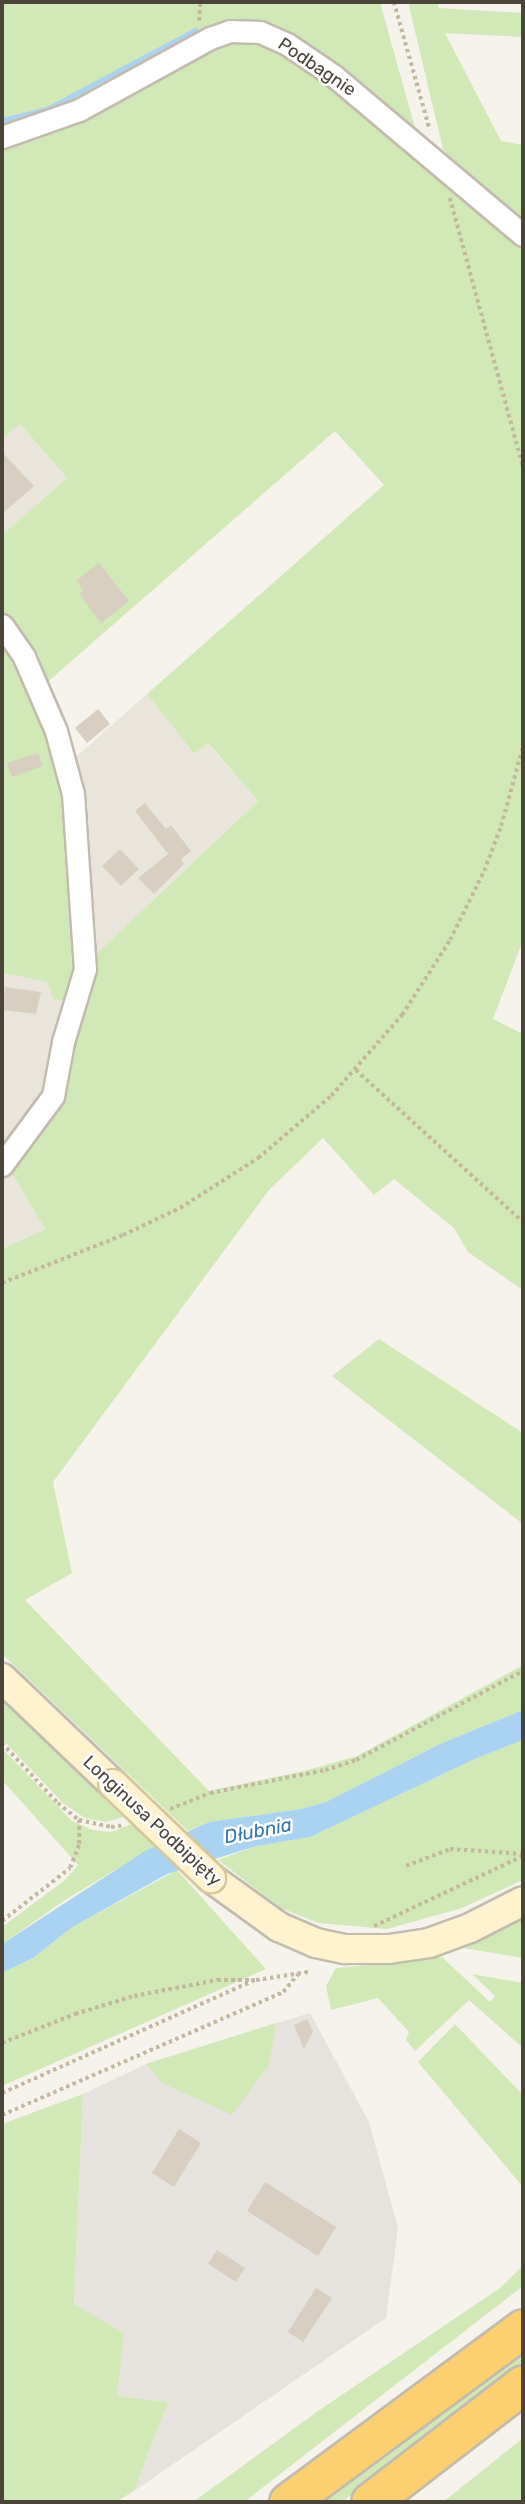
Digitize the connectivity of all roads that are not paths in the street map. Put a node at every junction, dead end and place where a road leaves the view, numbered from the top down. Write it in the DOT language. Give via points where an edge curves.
graph roads {
  1 [pos="2,137"];
  2 [pos="523,235"];
  3 [pos="2,625"];
  4 [pos="2,1165"];
  5 [pos="2,1678"];
  6 [pos="523,1901"];
  7 [pos="523,2328"];
  8 [pos="523,2384"];
  9 [pos="288,2502"];
  10 [pos="370,2502"];
  1 -- 2 [label="street, Podbagnie" via="79,110 210,38 250,31 271,36 307,56 377,109"];
  3 -- 4 [label="street" via="23,657 56,731 73,794 85,969 53,1096"];
  5 -- 6 [label="street, Longinusa Podbipięty, bridge" via="211,1878 267,1920 316,1942 353,1950 429,1943"];
  7 -- 9 [label="highway"];
  8 -- 10 [label="highway"];
}
